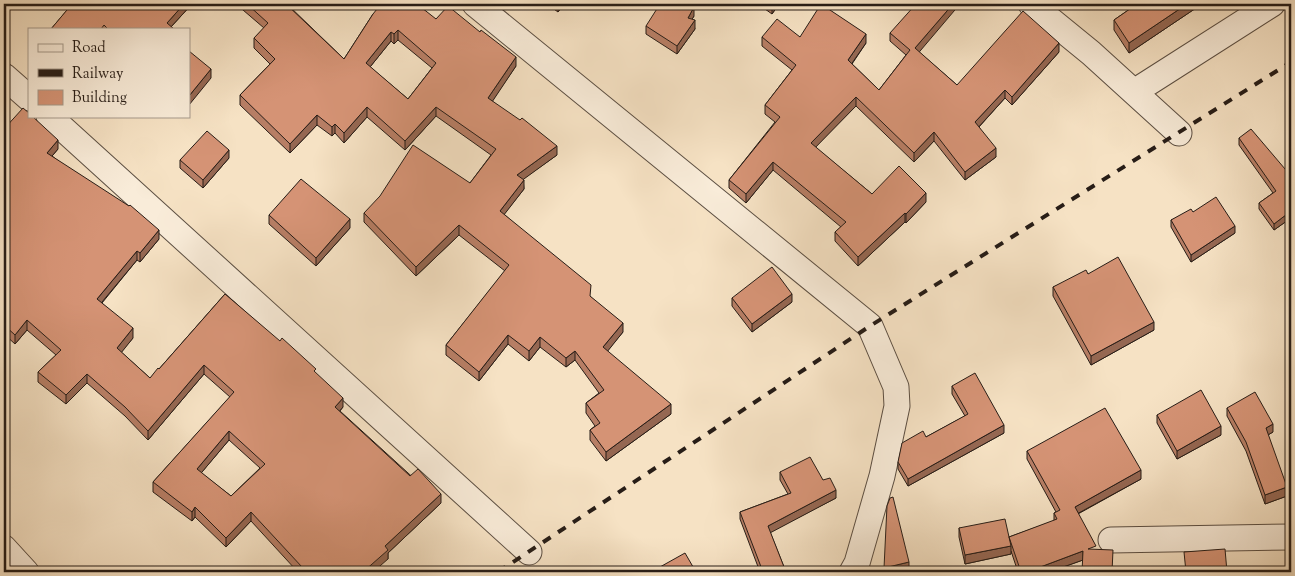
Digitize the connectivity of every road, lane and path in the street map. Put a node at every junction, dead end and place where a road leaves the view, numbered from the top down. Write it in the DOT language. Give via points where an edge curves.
graph roads {
  1 [pos="475,4"];
  2 [pos="1031,4"];
  3 [pos="1272,4"];
  4 [pos="4,76"];
  5 [pos="1134,92"];
  6 [pos="28,97"];
  7 [pos="51,118"];
  8 [pos="1178,133"];
  9 [pos="1291,537"];
  10 [pos="1111,540"];
  11 [pos="4,548"];
  12 [pos="529,552"];
  13 [pos="26,572"];
  14 [pos="852,572"];
  1 -- 14 [label="street" via="870,326 896,387 897,406 882,476"];
  2 -- 5 [label="street"];
  3 -- 5 [label="street"];
  4 -- 6 [label="street"];
  5 -- 8 [label="street"];
  7 -- 12 [label="street"];
  9 -- 10 [label="street"];
  11 -- 13 [label="street"];
}
